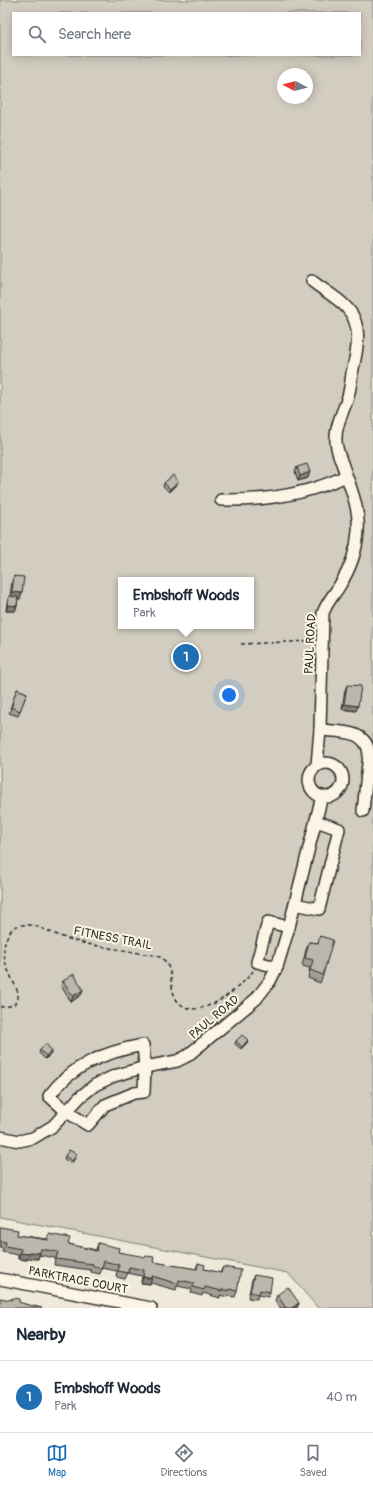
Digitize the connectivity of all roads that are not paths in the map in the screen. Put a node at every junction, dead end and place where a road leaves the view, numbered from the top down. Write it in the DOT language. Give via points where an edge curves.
graph roads {
  1 [pos="312,282"];
  2 [pos="346,476"];
  3 [pos="221,500"];
  4 [pos="320,730"];
  5 [pos="317,766"];
  6 [pos="322,796"];
  7 [pos="363,811"];
  8 [pos="316,821"];
  9 [pos="295,904"];
  10 [pos="289,927"];
  11 [pos="277,967"];
  12 [pos="145,1067"];
  13 [pos="67,1112"];
  14 [pos="0,1137"];
  15 [pos="0,1278"];
  16 [pos="127,1306"];
  17 [pos="151,1308"];
  1 -- 2 [label="street, PAUL ROAD" via="347,307 358,333 348,398 337,426 336,436 336,446"];
  2 -- 3 [label="street" via="301,493 265,499"];
  2 -- 4 [label="street, PAUL ROAD" via="357,512 359,530 349,569 325,608 321,641"];
  4 -- 5 [label="street, PAUL ROAD"];
  4 -- 7 [label="street" via="356,735 369,747"];
  5 -- 6 [label="street, PAUL ROAD" via="311,771 309,782 313,790"];
  5 -- 6 [label="street" via="322,763 332,764 337,767 342,777 337,792"];
  6 -- 8 [label="street, PAUL ROAD"];
  8 -- 9 [label="street, PAUL ROAD"];
  8 -- 9 [label="street" via="338,829 319,909"];
  9 -- 10 [label="street, PAUL ROAD"];
  10 -- 11 [label="street, PAUL ROAD"];
  10 -- 11 [label="street" via="268,922 258,962"];
  11 -- 12 [label="street, PAUL ROAD" via="256,999 187,1056 177,1061"];
  12 -- 13 [label="street, PAUL ROAD" via="114,1076 95,1085"];
  12 -- 13 [label="street" via="144,1092 134,1093 105,1105 88,1124"];
  12 -- 13 [label="street" via="143,1046 126,1048 96,1059 59,1084 49,1096"];
  13 -- 14 [label="street, PAUL ROAD" via="53,1126 33,1138 19,1141"];
  15 -- 16 [label="street, PARKTRACE COURT"];
  16 -- 17 [label="street, PARKTRACE COURT"];
}
